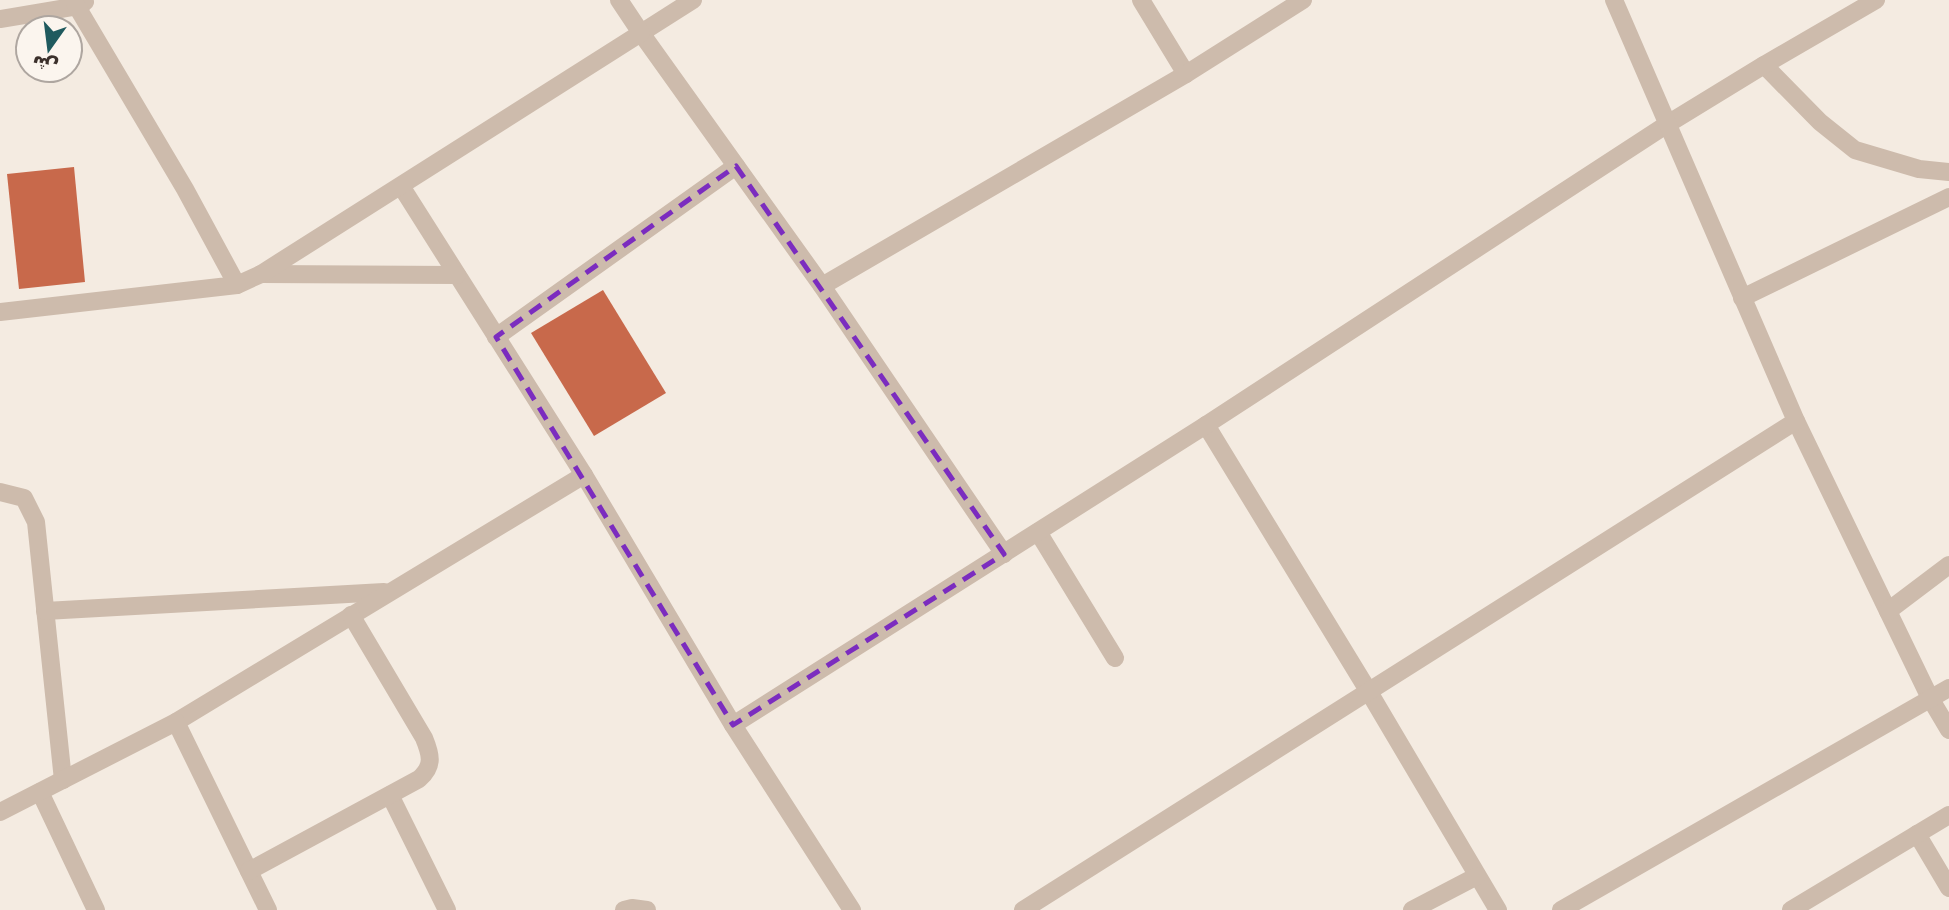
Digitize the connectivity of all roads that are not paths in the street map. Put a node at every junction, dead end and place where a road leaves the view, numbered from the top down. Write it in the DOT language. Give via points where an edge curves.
graph roads {
  1 [pos="619,0"];
  2 [pos="693,0"];
  3 [pos="1141,0"];
  4 [pos="1303,0"];
  5 [pos="1614,0"];
  6 [pos="1876,0"];
  7 [pos="80,2"];
  8 [pos="0,19"];
  9 [pos="641,33"];
  10 [pos="1764,65"];
  11 [pos="1186,74"];
  12 [pos="1666,125"];
  13 [pos="736,166"];
  14 [pos="1949,172"];
  15 [pos="401,186"];
  16 [pos="1949,197"];
  17 [pos="261,274"];
  18 [pos="457,275"];
  19 [pos="237,285"];
  20 [pos="822,286"];
  21 [pos="1742,298"];
  22 [pos="0,312"];
  23 [pos="496,337"];
  24 [pos="1797,421"];
  25 [pos="1206,425"];
  26 [pos="584,475"];
  27 [pos="0,492"];
  28 [pos="1038,532"];
  29 [pos="1004,554"];
  30 [pos="1949,565"];
  31 [pos="388,592"];
  32 [pos="45,611"];
  33 [pos="1888,611"];
  34 [pos="351,615"];
  35 [pos="1115,658"];
  36 [pos="1949,688"];
  37 [pos="1369,692"];
  38 [pos="1930,698"];
  39 [pos="176,722"];
  40 [pos="733,724"];
  41 [pos="1949,730"];
  42 [pos="63,780"];
  43 [pos="40,792"];
  44 [pos="390,794"];
  45 [pos="0,812"];
  46 [pos="1949,815"];
  47 [pos="1917,834"];
  48 [pos="249,871"];
  49 [pos="1477,876"];
  50 [pos="1949,888"];
  51 [pos="96,910"];
  52 [pos="268,910"];
  53 [pos="447,910"];
  54 [pos="624,910"];
  55 [pos="647,910"];
  56 [pos="852,910"];
  57 [pos="1023,910"];
  58 [pos="1412,910"];
  59 [pos="1498,910"];
  60 [pos="1561,910"];
  61 [pos="1791,910"];
  1 -- 9 [label="street"];
  2 -- 9 [label="street"];
  3 -- 11 [label="street"];
  4 -- 11 [label="street"];
  5 -- 12 [label="street"];
  6 -- 10 [label="street"];
  7 -- 8 [label="street"];
  7 -- 19 [label="street"];
  9 -- 13 [label="street"];
  9 -- 15 [label="street"];
  10 -- 12 [label="street"];
  10 -- 14 [label="street" via="1855,150 1919,169"];
  11 -- 20 [label="street"];
  12 -- 21 [label="street"];
  12 -- 25 [label="street"];
  13 -- 20 [label="street"];
  13 -- 23 [label="street"];
  15 -- 17 [label="street"];
  15 -- 18 [label="street"];
  16 -- 21 [label="street"];
  17 -- 18 [label="street"];
  17 -- 19 [label="street"];
  18 -- 23 [label="street"];
  19 -- 22 [label="street"];
  20 -- 29 [label="street"];
  21 -- 24 [label="street"];
  23 -- 26 [label="street"];
  24 -- 33 [label="street"];
  24 -- 37 [label="street"];
  25 -- 28 [label="street"];
  25 -- 37 [label="street"];
  26 -- 31 [label="street"];
  26 -- 40 [label="street"];
  27 -- 32 [label="street" via="24,498 36,522"];
  28 -- 29 [label="street"];
  28 -- 35 [label="street"];
  29 -- 40 [label="street"];
  30 -- 33 [label="street"];
  31 -- 32 [label="street"];
  31 -- 34 [label="street"];
  32 -- 42 [label="street"];
  33 -- 38 [label="street"];
  34 -- 39 [label="street"];
  34 -- 44 [label="street" via="430,751 428,771"];
  36 -- 38 [label="street"];
  37 -- 49 [label="street"];
  37 -- 57 [label="street"];
  38 -- 41 [label="street"];
  38 -- 60 [label="street"];
  39 -- 42 [label="street"];
  39 -- 48 [label="street"];
  40 -- 56 [label="street"];
  42 -- 43 [label="street"];
  43 -- 45 [label="street"];
  43 -- 51 [label="street"];
  44 -- 48 [label="street"];
  44 -- 53 [label="street"];
  46 -- 47 [label="street"];
  47 -- 50 [label="street"];
  47 -- 61 [label="street"];
  48 -- 52 [label="street"];
  49 -- 58 [label="street"];
  49 -- 59 [label="street"];
  54 -- 55 [label="street"];
}
